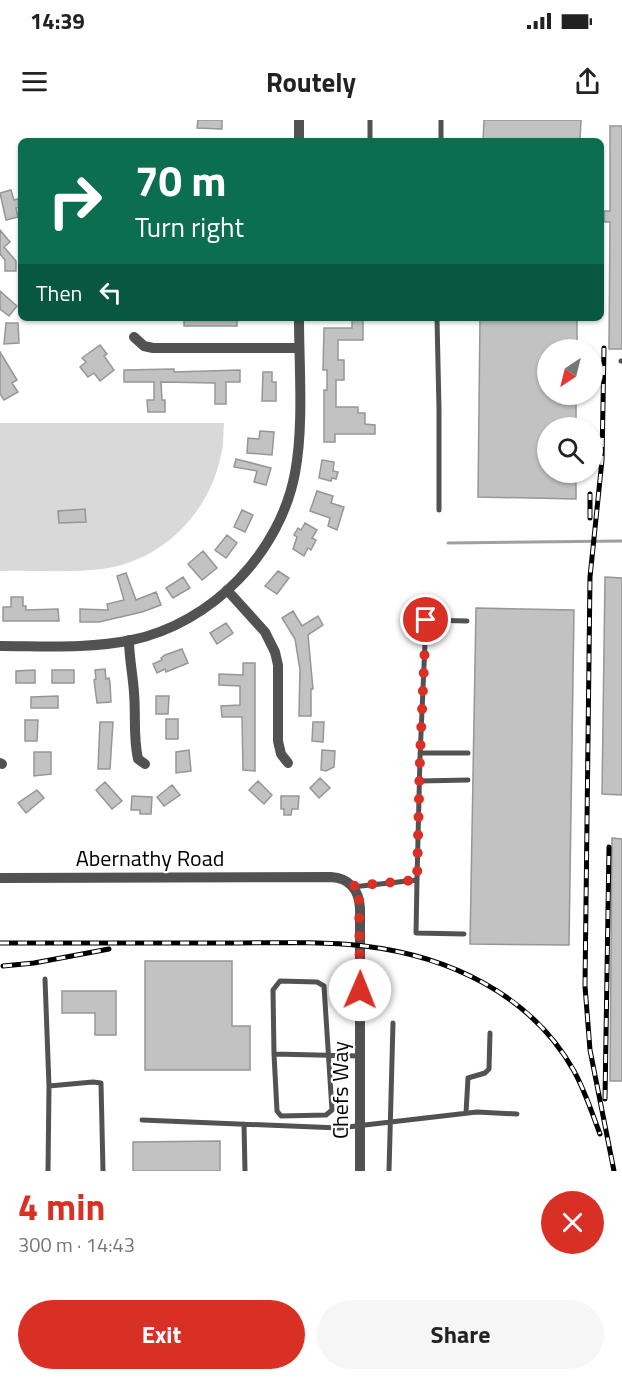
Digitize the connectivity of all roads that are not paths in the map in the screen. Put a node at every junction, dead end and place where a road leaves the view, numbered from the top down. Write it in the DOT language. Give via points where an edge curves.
graph roads {
  1 [pos="300,120"];
  2 [pos="370,120"];
  3 [pos="441,120"];
  4 [pos="300,138"];
  5 [pos="370,138"];
  6 [pos="441,138"];
  7 [pos="299,321"];
  8 [pos="437,321"];
  9 [pos="134,337"];
  10 [pos="299,348"];
  11 [pos="439,510"];
  12 [pos="227,590"];
  13 [pos="467,621"];
  14 [pos="129,640"];
  15 [pos="0,646"];
  16 [pos="420,753"];
  17 [pos="468,753"];
  18 [pos="145,764"];
  19 [pos="288,764"];
  20 [pos="468,780"];
  21 [pos="420,781"];
  22 [pos="0,878"];
  23 [pos="417,880"];
  24 [pos="352,886"];
  25 [pos="464,934"];
  26 [pos="45,979"];
  27 [pos="393,1023"];
  28 [pos="490,1033"];
  29 [pos="274,1054"];
  30 [pos="330,1055"];
  31 [pos="360,1056"];
  32 [pos="49,1086"];
  33 [pos="466,1113"];
  34 [pos="517,1114"];
  35 [pos="142,1120"];
  36 [pos="391,1121"];
  37 [pos="244,1124"];
  38 [pos="360,1125"];
  39 [pos="48,1171"];
  40 [pos="103,1171"];
  41 [pos="245,1171"];
  42 [pos="360,1171"];
  43 [pos="389,1171"];
  1 -- 4 [label="street"];
  2 -- 5 [label="lane"];
  3 -- 6 [label="lane"];
  7 -- 10 [label="street"];
  8 -- 11 [label="lane"];
  9 -- 10 [label="street" via="153,348"];
  10 -- 12 [label="street" via="300,440 293,484 267,543"];
  12 -- 14 [label="street" via="203,610 175,625"];
  12 -- 19 [label="street" via="265,632 275,652 278,748"];
  13 -- 16 [label="lane" via="426,620"];
  14 -- 15 [label="street" via="91,646"];
  14 -- 18 [label="street" via="134,743 138,759"];
  16 -- 17 [label="lane"];
  16 -- 21 [label="lane"];
  20 -- 21 [label="lane"];
  21 -- 23 [label="lane"];
  22 -- 24 [label="street, Abernathy Road" via="337,877"];
  23 -- 24 [label="lane"];
  23 -- 25 [label="lane" via="416,933"];
  24 -- 31 [label="street, Chefs Way" via="360,908"];
  26 -- 32 [label="lane"];
  27 -- 36 [label="lane"];
  28 -- 33 [label="lane" via="489,1068 468,1078"];
  29 -- 30 [label="lane"];
  29 -- 30 [label="lane" via="281,1116 326,1115 332,1110"];
  29 -- 30 [label="lane" via="273,990 280,981 317,982 324,986"];
  30 -- 31 [label="lane"];
  31 -- 38 [label="street, Chefs Way"];
  32 -- 39 [label="lane"];
  32 -- 40 [label="lane" via="101,1083"];
  33 -- 34 [label="lane"];
  33 -- 36 [label="lane"];
  35 -- 37 [label="lane"];
  36 -- 38 [label="lane"];
  36 -- 43 [label="lane"];
  37 -- 38 [label="lane" via="339,1128"];
  37 -- 41 [label="lane"];
  38 -- 42 [label="street, Chefs Way"];
}
